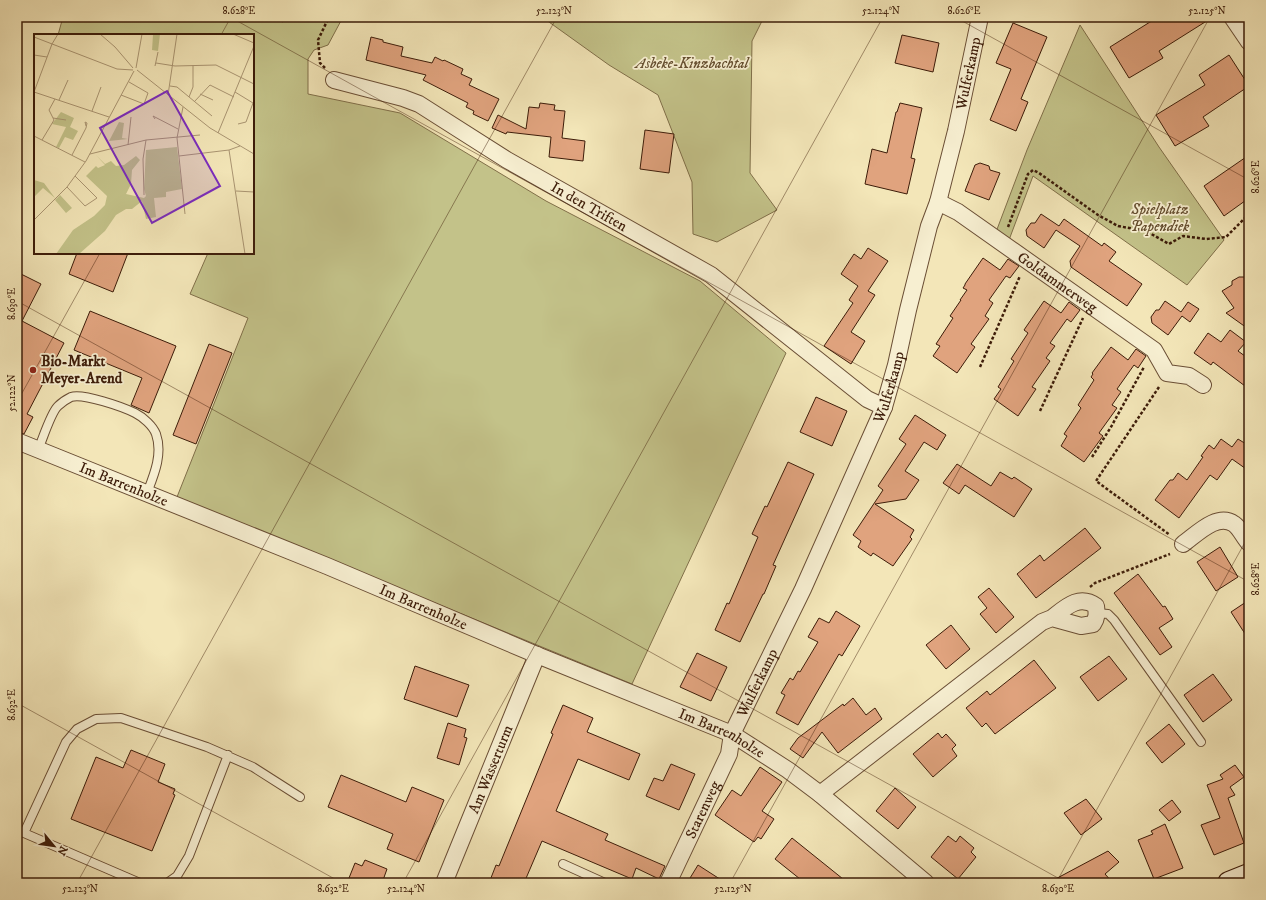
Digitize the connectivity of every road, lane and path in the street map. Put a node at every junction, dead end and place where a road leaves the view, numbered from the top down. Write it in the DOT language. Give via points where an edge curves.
graph roads {
  1 [pos="329,17"];
  2 [pos="980,17"];
  3 [pos="1232,17"];
  4 [pos="1249,42"];
  5 [pos="334,80"];
  6 [pos="938,202"];
  7 [pos="1249,214"];
  8 [pos="1002,243"];
  9 [pos="1027,261"];
  10 [pos="1089,305"];
  11 [pos="1154,350"];
  12 [pos="980,367"];
  13 [pos="1167,373"];
  14 [pos="1203,385"];
  15 [pos="884,407"];
  16 [pos="1040,411"];
  17 [pos="17,441"];
  18 [pos="38,450"];
  19 [pos="1092,457"];
  20 [pos="147,493"];
  21 [pos="1182,544"];
  22 [pos="1249,544"];
  23 [pos="1083,601"];
  24 [pos="1097,613"];
  25 [pos="1052,618"];
  26 [pos="536,655"];
  27 [pos="732,734"];
  28 [pos="1201,742"];
  29 [pos="228,755"];
  30 [pos="820,794"];
  31 [pos="300,797"];
  32 [pos="21,832"];
  33 [pos="563,864"];
  34 [pos="1249,875"];
  35 [pos="140,883"];
  36 [pos="167,883"];
  37 [pos="444,883"];
  38 [pos="605,883"];
  39 [pos="668,883"];
  40 [pos="926,883"];
  41 [pos="1229,883"];
  1 -- 5 [label="path" via="318,40 320,63"];
  2 -- 6 [label="street, Wulferkamp"];
  3 -- 4 [label="street"];
  5 -- 15 [label="street, In den Triften" via="419,104 506,160 711,275 867,398"];
  6 -- 8 [label="street, Goldammerweg" via="958,212"];
  6 -- 15 [label="street, Wulferkamp" via="929,226"];
  7 -- 8 [label="path" via="1226,237 1206,239 1183,236 1168,244 1146,231 1118,226 1033,170 1028,174"];
  8 -- 9 [label="street, Goldammerweg"];
  9 -- 10 [label="street, Goldammerweg"];
  9 -- 12 [label="path"];
  10 -- 11 [label="street, Goldammerweg"];
  10 -- 16 [label="path"];
  11 -- 13 [label="street, Goldammerweg"];
  11 -- 19 [label="path"];
  13 -- 14 [label="street" via="1189,376"];
  13 -- 21 [label="path" via="1096,481"];
  15 -- 27 [label="street, Wulferkamp" via="803,589"];
  17 -- 18 [label="street, Im Barrenholze"];
  18 -- 20 [label="street, Im Barrenholze"];
  18 -- 20 [label="lane" via="57,407 71,397 91,398 121,407 147,420 156,434 159,453"];
  20 -- 26 [label="street, Im Barrenholze"];
  21 -- 22 [label="street" via="1214,521 1224,520 1234,524"];
  21 -- 23 [label="path" via="1168,555 1095,583 1083,594"];
  23 -- 24 [label="street" via="1096,606"];
  23 -- 25 [label="street" via="1069,604"];
  24 -- 25 [label="street" via="1093,624 1081,626"];
  24 -- 28 [label="lane" via="1108,614 1114,620"];
  25 -- 30 [label="street" via="1042,622"];
  26 -- 27 [label="street, Im Barrenholze"];
  26 -- 37 [label="street, Am Wasserturm"];
  27 -- 30 [label="street, Im Barrenholze"];
  27 -- 39 [label="street, Starenweg" via="729,754"];
  29 -- 31 [label="lane" via="253,767"];
  29 -- 32 [label="lane" via="121,718 96,719 77,729 66,742"];
  29 -- 36 [label="lane" via="189,856 177,876"];
  30 -- 40 [label="street, Im Barrenholze"];
  32 -- 35 [label="lane"];
  33 -- 38 [label="lane"];
  34 -- 41 [label="main road"];
}
